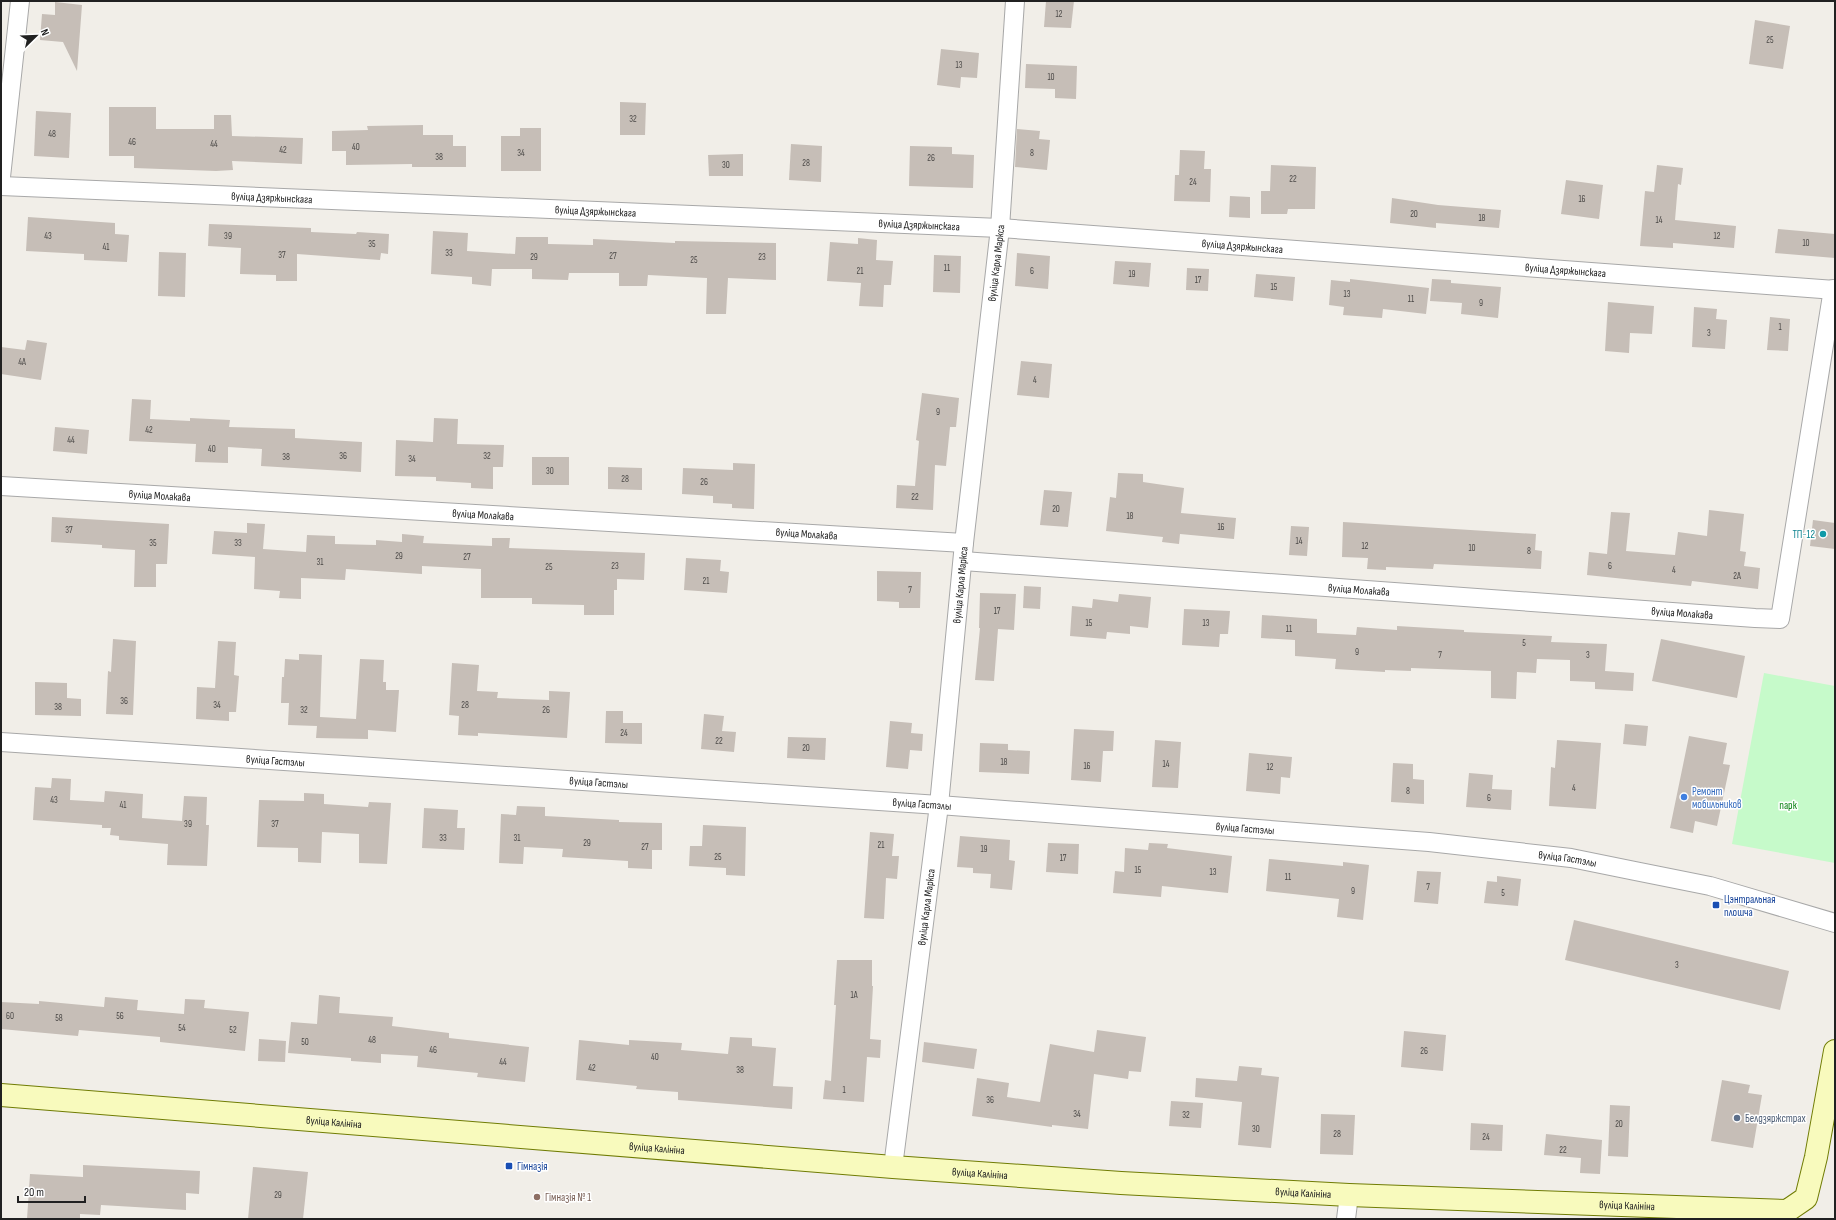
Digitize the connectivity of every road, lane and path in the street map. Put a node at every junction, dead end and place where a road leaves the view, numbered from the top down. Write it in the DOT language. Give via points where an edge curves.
graph roads {
  1 [pos="20,1"];
  2 [pos="1015,1"];
  3 [pos="1,177"];
  4 [pos="1,186"];
  5 [pos="1000,228"];
  6 [pos="1834,290"];
  7 [pos="1,486"];
  8 [pos="964,543"];
  9 [pos="963,561"];
  10 [pos="1,742"];
  11 [pos="939,805"];
  12 [pos="1835,923"];
  13 [pos="1835,1051"];
  14 [pos="1,1095"];
  15 [pos="893,1167"];
  16 [pos="1349,1195"];
  17 [pos="1346,1219"];
  1 -- 3 [label="street"];
  2 -- 5 [label="street, вуліца Карла Маркса"];
  4 -- 5 [label="street, вуліца Дзяржынскага"];
  5 -- 6 [label="street, вуліца Дзяржынскага"];
  5 -- 8 [label="street, вуліца Карла Маркса"];
  6 -- 9 [label="street, вуліца Молакава" via="1780,619"];
  7 -- 8 [label="street, вуліца Молакава"];
  8 -- 9 [label="street, вуліца Карла Маркса"];
  9 -- 11 [label="street, вуліца Карла Маркса"];
  10 -- 11 [label="street, вуліца Гастэлы"];
  11 -- 12 [label="street, вуліца Гастэлы" via="1429,842 1571,858 1710,886"];
  11 -- 15 [label="street, вуліца Карла Маркса"];
  13 -- 16 [label="main road, вуліца Калініна" via="1806,1198 1787,1211"];
  14 -- 15 [label="main road, вуліца Калініна"];
  15 -- 16 [label="main road, вуліца Калініна"];
  16 -- 17 [label="street"];
}
